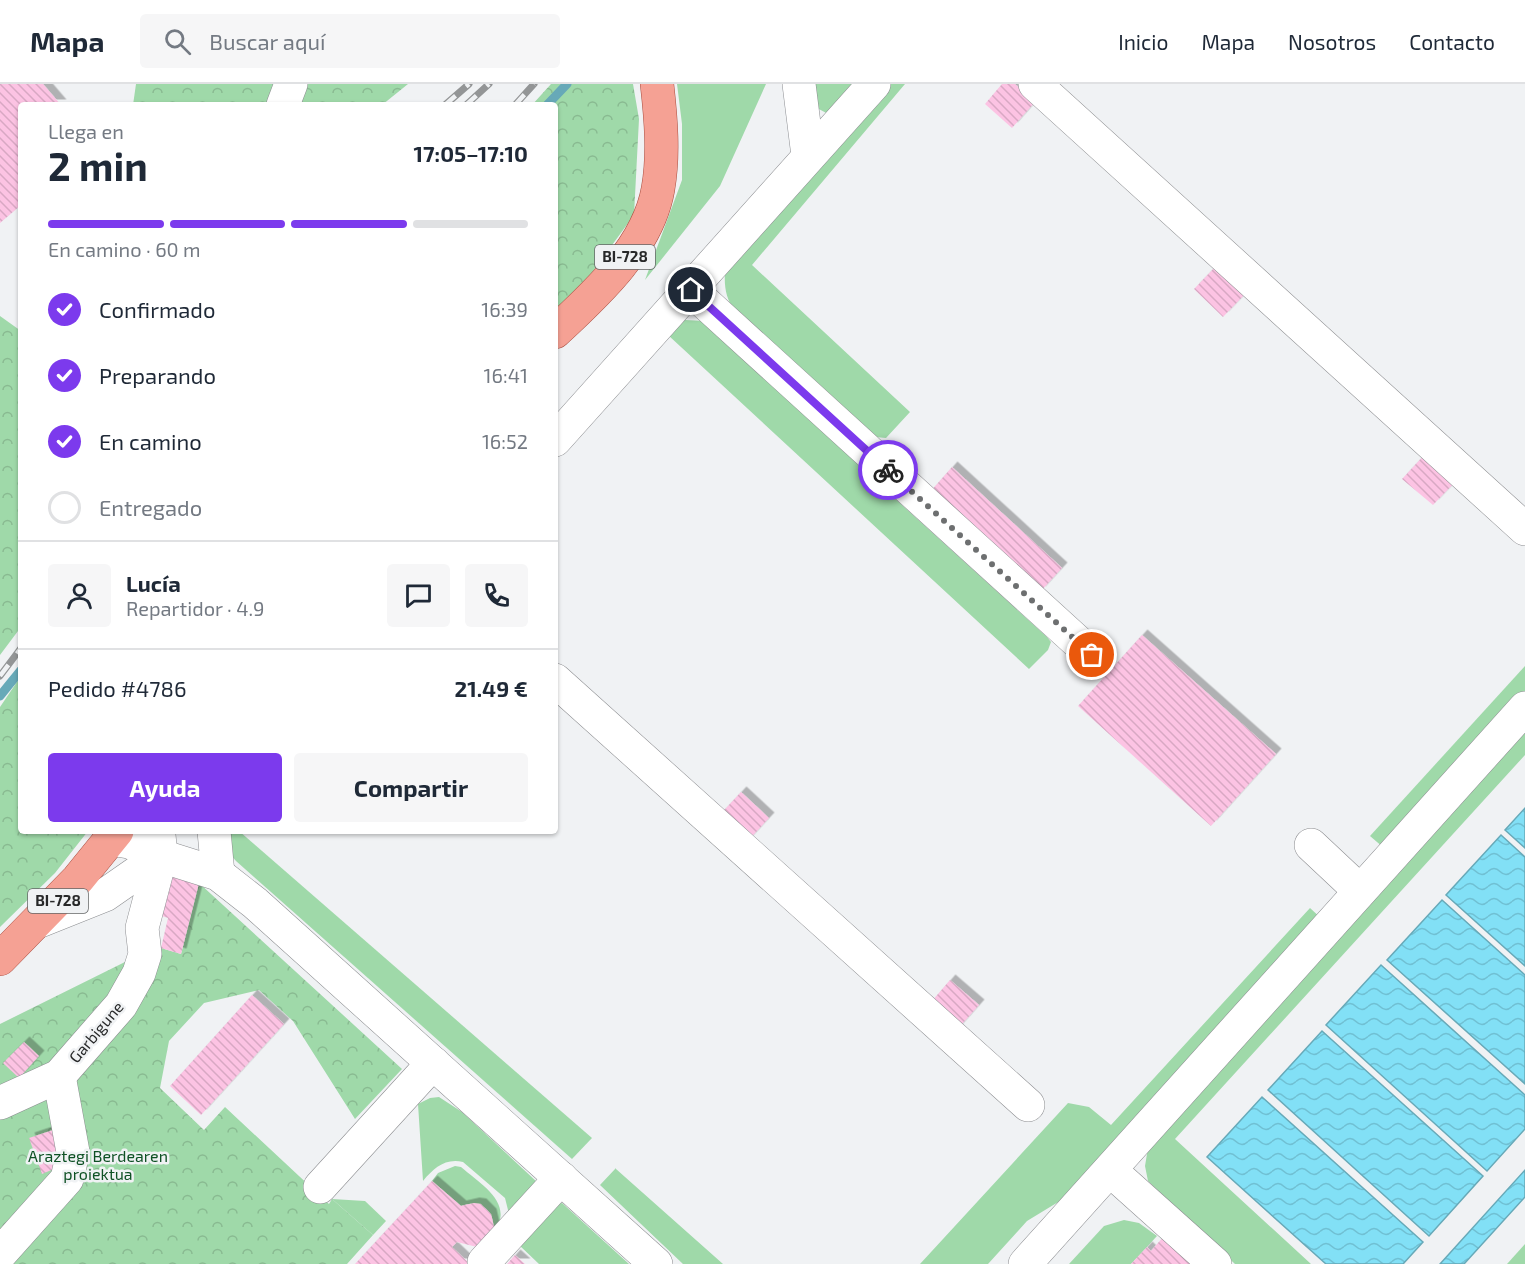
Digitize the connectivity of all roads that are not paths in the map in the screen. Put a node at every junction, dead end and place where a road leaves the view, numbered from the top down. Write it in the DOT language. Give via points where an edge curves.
graph roads {
  1 [pos="291,84"];
  2 [pos="657,84"];
  3 [pos="799,84"];
  4 [pos="874,84"];
  5 [pos="1035,84"];
  6 [pos="285,102"];
  7 [pos="808,156"];
  8 [pos="691,290"];
  9 [pos="558,329"];
  10 [pos="558,437"];
  11 [pos="1525,529"];
  12 [pos="1092,655"];
  13 [pos="558,683"];
  14 [pos="1525,708"];
  15 [pos="214,834"];
  16 [pos="114,835"];
  17 [pos="160,844"];
  18 [pos="1311,845"];
  19 [pos="218,874"];
  20 [pos="1360,891"];
  21 [pos="105,895"];
  22 [pos="40,921"];
  23 [pos="144,941"];
  24 [pos="0,959"];
  25 [pos="433,1063"];
  26 [pos="59,1076"];
  27 [pos="0,1102"];
  28 [pos="1028,1105"];
  29 [pos="1110,1170"];
  30 [pos="561,1178"];
  31 [pos="320,1186"];
  32 [pos="0,1254"];
  33 [pos="484,1262"];
  34 [pos="656,1264"];
  35 [pos="1025,1264"];
  36 [pos="1215,1264"];
  1 -- 6 [label="street"];
  2 -- 9 [label="main road, BI-728" via="662,163 658,192 643,230 621,263"];
  3 -- 7 [label="street"];
  4 -- 7 [label="street"];
  5 -- 11 [label="street"];
  7 -- 8 [label="street"];
  8 -- 10 [label="street"];
  8 -- 12 [label="street"];
  13 -- 28 [label="street"];
  14 -- 20 [label="street"];
  15 -- 19 [label="street"];
  16 -- 17 [label="street" via="129,842"];
  16 -- 22 [label="main road, BI-728"];
  17 -- 19 [label="street"];
  17 -- 21 [label="street"];
  17 -- 23 [label="street, Garbigune"];
  18 -- 20 [label="street"];
  19 -- 25 [label="street"];
  20 -- 29 [label="street"];
  21 -- 22 [label="street"];
  21 -- 23 [label="street" via="124,905"];
  22 -- 24 [label="main road, BI-728"];
  23 -- 26 [label="street, Garbigune" via="139,973 121,1005"];
  25 -- 30 [label="street"];
  25 -- 31 [label="street"];
  26 -- 27 [label="street, Garbigune"];
  26 -- 32 [label="street, Garbigune" via="73,1152 67,1179"];
  29 -- 35 [label="street"];
  29 -- 36 [label="street"];
  30 -- 33 [label="street"];
  30 -- 34 [label="street"];
}
